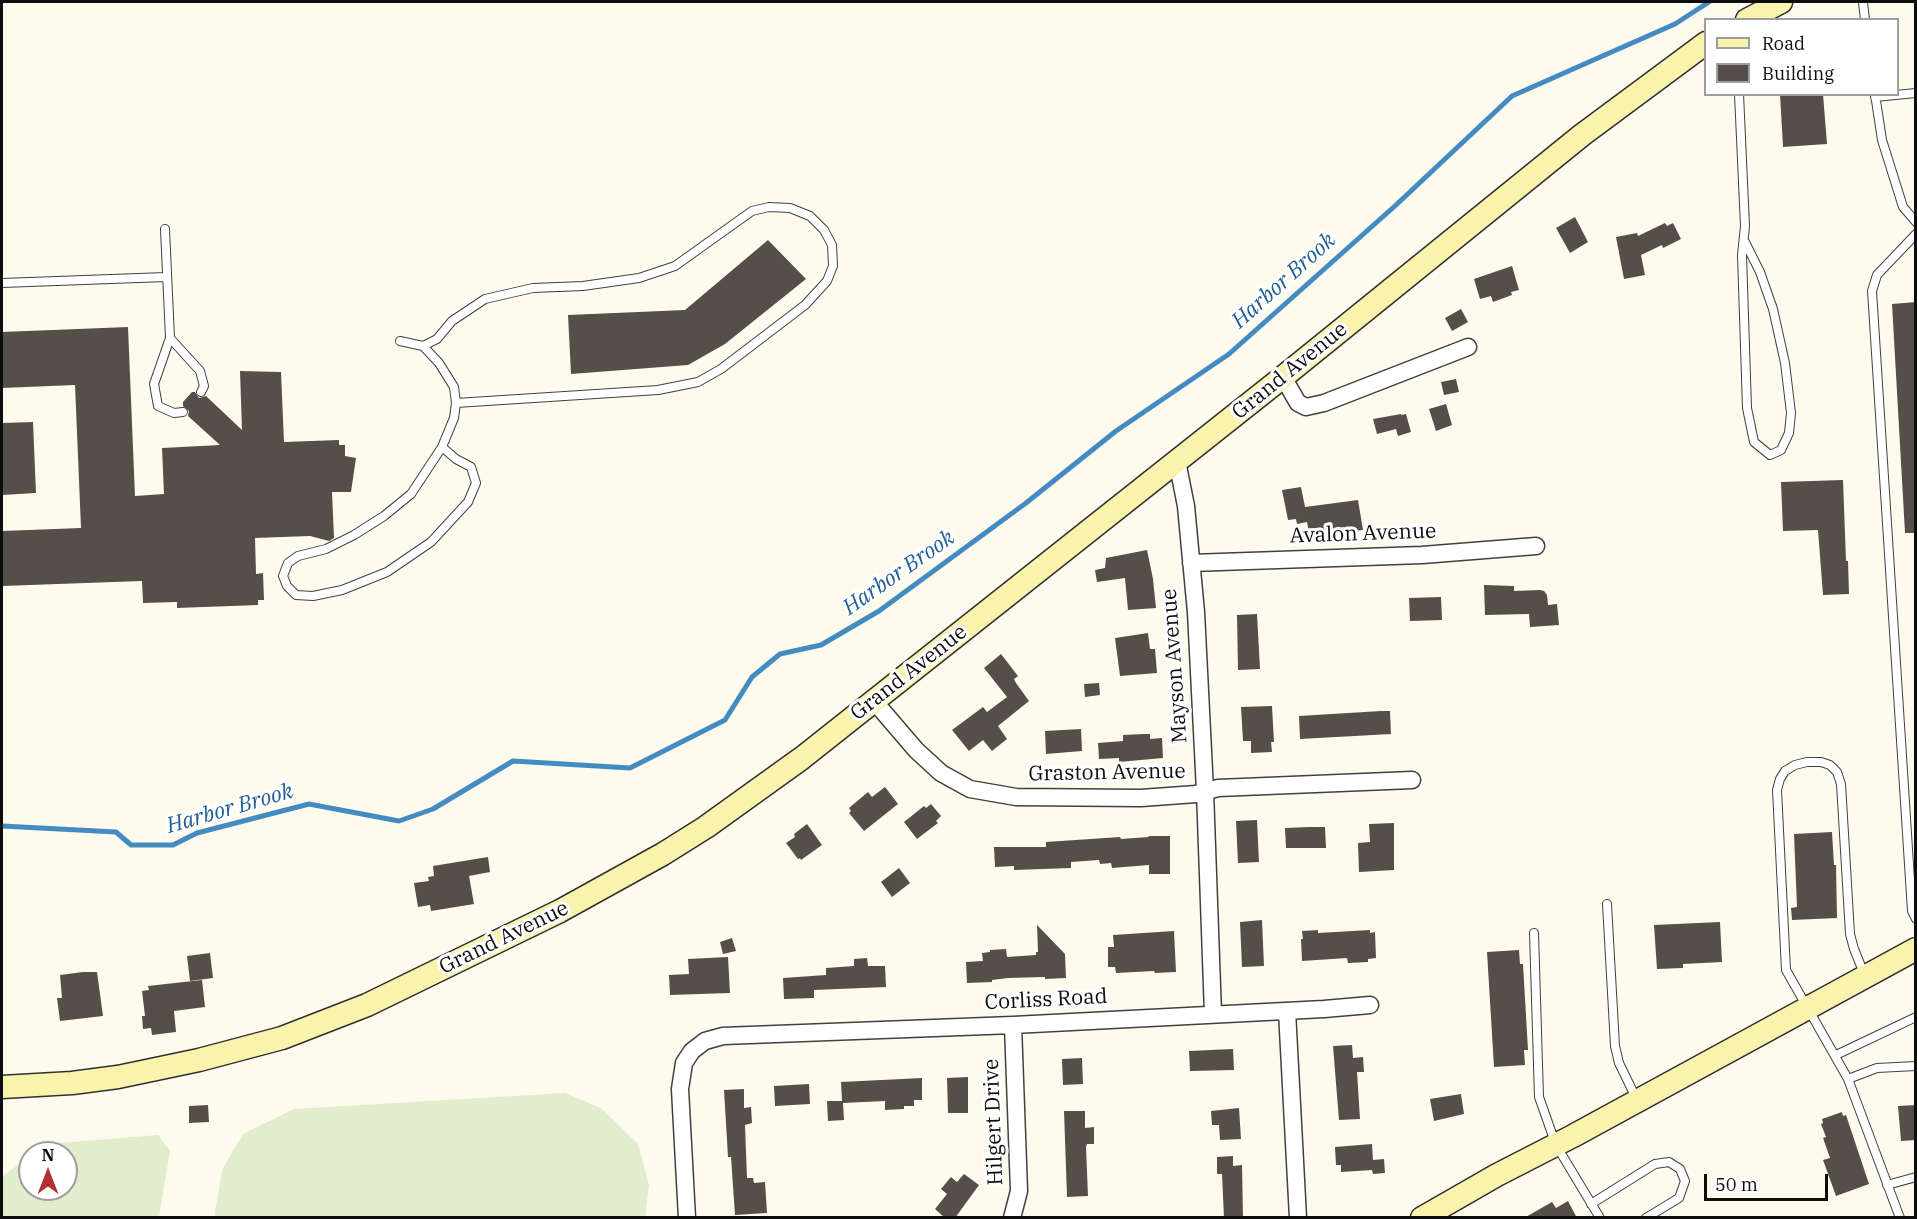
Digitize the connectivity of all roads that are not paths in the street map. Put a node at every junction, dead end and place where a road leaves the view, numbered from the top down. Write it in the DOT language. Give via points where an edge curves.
graph roads {
  1 [pos="1781,2"];
  2 [pos="1863,2"];
  3 [pos="1751,18"];
  4 [pos="1865,18"];
  5 [pos="1704,44"];
  6 [pos="1916,93"];
  7 [pos="1899,94"];
  8 [pos="1739,96"];
  9 [pos="1875,96"];
  10 [pos="1916,222"];
  11 [pos="165,229"];
  12 [pos="1916,234"];
  13 [pos="1744,242"];
  14 [pos="166,277"];
  15 [pos="2,283"];
  16 [pos="170,338"];
  17 [pos="400,341"];
  18 [pos="423,346"];
  19 [pos="1468,347"];
  20 [pos="1283,377"];
  21 [pos="201,392"];
  22 [pos="456,402"];
  23 [pos="183,412"];
  24 [pos="442,447"];
  25 [pos="1177,461"];
  26 [pos="1536,546"];
  27 [pos="1191,563"];
  28 [pos="874,701"];
  29 [pos="1412,780"];
  30 [pos="1205,791"];
  31 [pos="1607,904"];
  32 [pos="1916,919"];
  33 [pos="1534,933"];
  34 [pos="1916,950"];
  35 [pos="1865,976"];
  36 [pos="1370,1005"];
  37 [pos="1807,1007"];
  38 [pos="1287,1011"];
  39 [pos="1214,1014"];
  40 [pos="1916,1017"];
  41 [pos="1013,1025"];
  42 [pos="1836,1055"];
  43 [pos="1916,1066"];
  44 [pos="1848,1079"];
  45 [pos="2,1087"];
  46 [pos="1637,1101"];
  47 [pos="1556,1145"];
  48 [pos="1916,1177"];
  49 [pos="1887,1185"];
  50 [pos="1591,1204"];
  51 [pos="687,1218"];
  52 [pos="1012,1218"];
  53 [pos="1298,1218"];
  54 [pos="1422,1218"];
  55 [pos="1600,1218"];
  56 [pos="1646,1218"];
  57 [pos="1900,1218"];
  1 -- 3 [label="street"];
  2 -- 4 [label="lane"];
  5 -- 20 [label="street, Grand Avenue" via="1582,135"];
  6 -- 7 [label="lane"];
  8 -- 13 [label="lane"];
  9 -- 10 [label="lane" via="1882,140 1899,196"];
  11 -- 14 [label="lane"];
  12 -- 32 [label="lane" via="1877,275 1872,291 1912,911"];
  13 -- 13 [label="lane" via="1773,309 1785,363 1791,413 1789,433 1781,450 1770,455 1754,442 1747,408"];
  14 -- 15 [label="lane"];
  14 -- 16 [label="lane"];
  16 -- 21 [label="lane" via="200,371 204,386"];
  16 -- 23 [label="lane" via="154,384 158,406 174,413"];
  17 -- 18 [label="lane"];
  18 -- 22 [label="lane" via="440,363 454,387"];
  18 -- 22 [label="lane" via="485,299 533,288 639,279 675,266 752,211 790,208 810,216 824,230 832,246 833,266 827,281 805,305 698,382 657,390"];
  19 -- 20 [label="street" via="1306,407 1298,403"];
  20 -- 25 [label="street, Grand Avenue"];
  22 -- 24 [label="lane"];
  24 -- 24 [label="lane" via="411,494 384,516 326,549 298,556 288,563 283,576 287,586 296,595 342,590 387,572 431,542 468,502 476,483 471,467"];
  25 -- 27 [label="street, Mayson Avenue"];
  25 -- 28 [label="street, Grand Avenue"];
  26 -- 27 [label="street, Avalon Avenue" via="1422,555"];
  27 -- 30 [label="street, Mayson Avenue"];
  28 -- 30 [label="street, Graston Avenue" via="940,773 970,789 1016,797 1141,798"];
  28 -- 45 [label="street, Grand Avenue" via="802,758 663,854 560,911 367,1005 282,1038 199,1060 118,1077"];
  29 -- 30 [label="street, Graston Avenue"];
  30 -- 39 [label="street, Mayson Avenue"];
  31 -- 46 [label="lane" via="1615,1046"];
  33 -- 47 [label="lane" via="1539,1096"];
  34 -- 35 [label="street"];
  35 -- 37 [label="street"];
  35 -- 37 [label="lane" via="1850,934 1841,784 1830,765 1795,765 1785,771 1777,790 1785,959 1789,978"];
  36 -- 38 [label="street, Corliss Road"];
  37 -- 42 [label="lane"];
  37 -- 46 [label="street"];
  38 -- 39 [label="street, Corliss Road"];
  38 -- 53 [label="street"];
  39 -- 41 [label="street, Corliss Road"];
  40 -- 42 [label="lane"];
  41 -- 51 [label="street, Corliss Road" via="723,1036 705,1041 684,1063 680,1089"];
  41 -- 52 [label="street, Hilgert Drive" via="1019,1191"];
  42 -- 44 [label="lane"];
  43 -- 44 [label="lane" via="1877,1068"];
  44 -- 49 [label="lane"];
  46 -- 47 [label="street"];
  47 -- 50 [label="lane"];
  47 -- 54 [label="street"];
  48 -- 49 [label="lane"];
  49 -- 57 [label="lane"];
  50 -- 55 [label="lane"];
  50 -- 56 [label="lane" via="1655,1164 1669,1162 1680,1169 1685,1181 1679,1198"];
}
